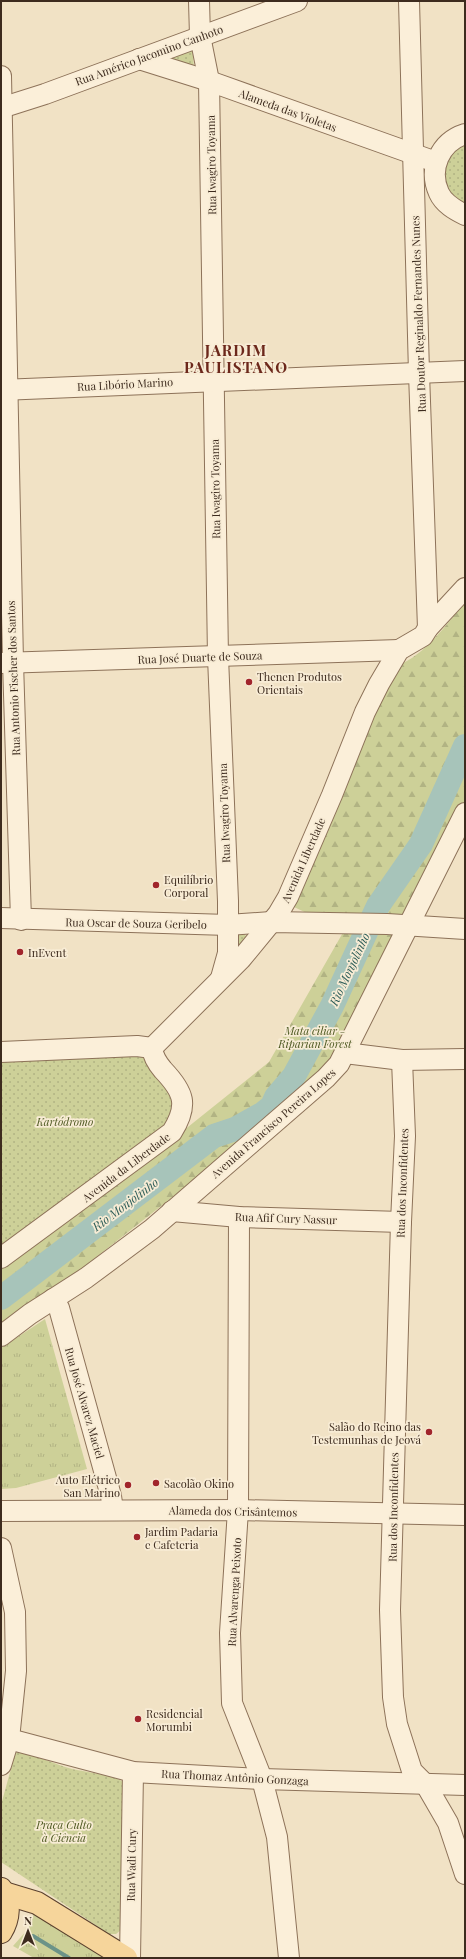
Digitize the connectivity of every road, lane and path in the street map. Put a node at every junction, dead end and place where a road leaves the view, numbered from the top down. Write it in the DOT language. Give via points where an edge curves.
graph roads {
  1 [pos="199,1"];
  2 [pos="297,1"];
  3 [pos="409,1"];
  4 [pos="200,36"];
  5 [pos="139,59"];
  6 [pos="1,76"];
  7 [pos="209,81"];
  8 [pos="2,108"];
  9 [pos="465,134"];
  10 [pos="414,155"];
  11 [pos="436,162"];
  12 [pos="465,215"];
  13 [pos="465,371"];
  14 [pos="419,373"];
  15 [pos="213,380"];
  16 [pos="4,390"];
  17 [pos="465,588"];
  18 [pos="428,628"];
  19 [pos="399,650"];
  20 [pos="218,657"];
  21 [pos="7,663"];
  22 [pos="465,813"];
  23 [pos="1,918"];
  24 [pos="21,920"];
  25 [pos="271,922"];
  26 [pos="228,925"];
  27 [pos="409,925"];
  28 [pos="465,929"];
  29 [pos="221,978"];
  30 [pos="152,1048"];
  31 [pos="1,1052"];
  32 [pos="346,1053"];
  33 [pos="402,1060"];
  34 [pos="465,1060"];
  35 [pos="172,1211"];
  36 [pos="239,1217"];
  37 [pos="400,1222"];
  38 [pos="1,1258"];
  39 [pos="53,1299"];
  40 [pos="1,1336"];
  41 [pos="113,1510"];
  42 [pos="238,1510"];
  43 [pos="1,1511"];
  44 [pos="393,1513"];
  45 [pos="465,1515"];
  46 [pos="1,1548"];
  47 [pos="9,1739"];
  48 [pos="1,1765"];
  49 [pos="133,1772"];
  50 [pos="262,1779"];
  51 [pos="426,1785"];
  52 [pos="465,1785"];
  53 [pos="465,1874"];
  54 [pos="2,1891"];
  55 [pos="1,1932"];
  56 [pos="126,1958"];
  57 [pos="130,1958"];
  58 [pos="289,1958"];
  1 -- 4 [label="street, Rua Iwagiro Toyama"];
  2 -- 4 [label="street, Rua Américo Jacomino Canhoto"];
  3 -- 10 [label="street, Rua Doutor Reginaldo Fernandes Nunes"];
  4 -- 5 [label="street, Rua Américo Jacomino Canhoto"];
  4 -- 7 [label="street, Rua Iwagiro Toyama"];
  5 -- 7 [label="street, Alameda das Violetas"];
  5 -- 8 [label="street, Rua Américo Jacomino Canhoto"];
  6 -- 8 [label="street, Rua Antonio Fischer dos Santos"];
  7 -- 10 [label="street, Alameda das Violetas"];
  7 -- 15 [label="street, Rua Iwagiro Toyama"];
  8 -- 16 [label="street, Rua Antonio Fischer dos Santos"];
  9 -- 11 [label="street" via="456,136 443,148"];
  10 -- 11 [label="street, Alameda das Violetas"];
  10 -- 14 [label="street, Rua Doutor Reginaldo Fernandes Nunes"];
  11 -- 12 [label="street" via="434,179 439,194 450,207"];
  13 -- 14 [label="street, Rua Libório Marino"];
  14 -- 15 [label="street, Rua Libório Marino"];
  14 -- 18 [label="street, Rua Doutor Reginaldo Fernandes Nunes"];
  15 -- 16 [label="street, Rua Libório Marino"];
  15 -- 20 [label="street, Rua Iwagiro Toyama"];
  16 -- 21 [label="street, Rua Antonio Fischer dos Santos"];
  17 -- 18 [label="street"];
  18 -- 19 [label="street" via="423,636"];
  19 -- 20 [label="street, Rua José Duarte de Souza"];
  19 -- 25 [label="street, Avenida Liberdade" via="365,712 288,896"];
  20 -- 21 [label="street, Rua José Duarte de Souza"];
  20 -- 26 [label="street, Rua Iwagiro Toyama"];
  21 -- 24 [label="street, Rua Antonio Fischer dos Santos"];
  22 -- 27 [label="street, Avenida Francisco Pereira Lopes"];
  23 -- 24 [label="street, Rua Oscar de Souza Geribelo"];
  24 -- 26 [label="street, Rua Oscar de Souza Geribelo"];
  25 -- 26 [label="street, Rua Oscar de Souza Geribelo"];
  25 -- 27 [label="street, Rua Oscar de Souza Geribelo"];
  25 -- 29 [label="street, Avenida Liberdade" via="241,959"];
  26 -- 29 [label="street, Rua Iwagiro Toyama" via="228,954"];
  27 -- 28 [label="street, Rua Oscar de Souza Geribelo"];
  27 -- 32 [label="street, Avenida Francisco Pereira Lopes"];
  29 -- 30 [label="street, Avenida Liberdade"];
  30 -- 31 [label="street" via="137,1046"];
  30 -- 38 [label="street, Avenida da Liberdade" via="158,1064 179,1090 184,1105 180,1120 172,1132"];
  32 -- 33 [label="street"];
  32 -- 35 [label="street, Avenida Francisco Pereira Lopes" via="326,1078"];
  33 -- 34 [label="street"];
  33 -- 37 [label="street, Rua dos Inconfidentes" via="405,1136"];
  35 -- 36 [label="street, Rua Afif Cury Nassur"];
  35 -- 39 [label="street, Avenida Francisco Pereira Lopes" via="92,1274"];
  36 -- 37 [label="street, Rua Afif Cury Nassur"];
  36 -- 42 [label="street, Rua Alvarenga Peixoto"];
  37 -- 44 [label="street, Rua dos Inconfidentes"];
  39 -- 40 [label="street, Avenida Francisco Pereira Lopes"];
  39 -- 41 [label="street, Rua José Alvarez Maciel" via="59,1308"];
  41 -- 42 [label="street, Alameda dos Crisântemos"];
  41 -- 43 [label="street, Alameda dos Crisântemos"];
  42 -- 44 [label="street, Alameda dos Crisântemos"];
  42 -- 50 [label="street, Rua Alvarenga Peixoto" via="230,1633 232,1703"];
  44 -- 45 [label="street, Alameda dos Crisântemos"];
  44 -- 51 [label="street, Rua dos Inconfidentes" via="390,1610 393,1697 397,1724 412,1771"];
  46 -- 47 [label="street" via="15,1612 16,1671"];
  47 -- 48 [label="street"];
  47 -- 49 [label="street, Rua Thomaz Antônio Gonzaga"];
  49 -- 50 [label="street, Rua Thomaz Antônio Gonzaga"];
  49 -- 57 [label="street, Rua Wadi Cury"];
  50 -- 51 [label="street, Rua Thomaz Antônio Gonzaga"];
  50 -- 58 [label="street, Rua Alvarenga Peixoto" via="277,1837"];
  51 -- 52 [label="street, Rua Thomaz Antônio Gonzaga"];
  51 -- 53 [label="street, Rua dos Inconfidentes" via="448,1823"];
  54 -- 55 [label="main road" via="8,1903 8,1914 6,1925"];
  54 -- 56 [label="main road" via="44,1907"];
}
